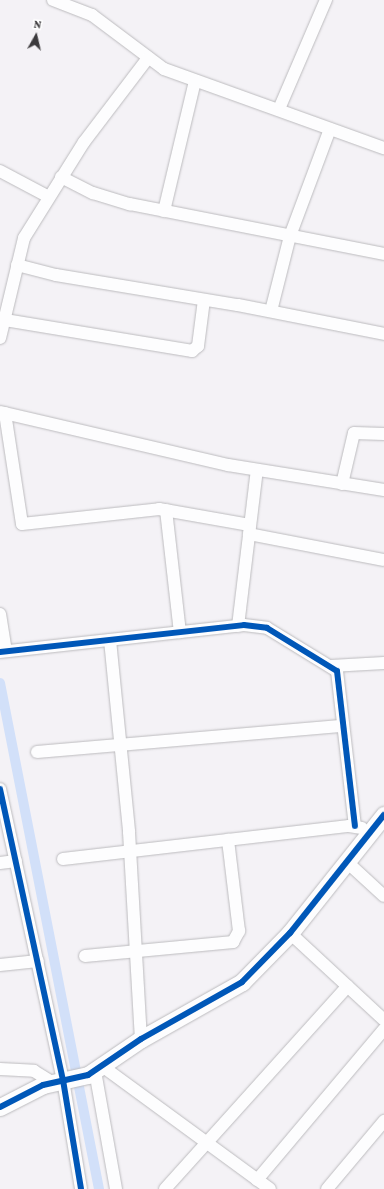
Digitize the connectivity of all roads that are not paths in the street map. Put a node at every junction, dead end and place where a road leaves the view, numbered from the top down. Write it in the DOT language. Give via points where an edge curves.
graph roads {
  1 [pos="53,0"];
  2 [pos="326,0"];
  3 [pos="148,58"];
  4 [pos="195,81"];
  5 [pos="278,109"];
  6 [pos="330,129"];
  7 [pos="384,148"];
  8 [pos="0,171"];
  9 [pos="61,177"];
  10 [pos="49,197"];
  11 [pos="164,211"];
  12 [pos="290,236"];
  13 [pos="384,254"];
  14 [pos="17,265"];
  15 [pos="204,300"];
  16 [pos="271,312"];
  17 [pos="5,320"];
  18 [pos="384,334"];
  19 [pos="0,338"];
  20 [pos="2,412"];
  21 [pos="384,434"];
  22 [pos="257,470"];
  23 [pos="342,484"];
  24 [pos="384,490"];
  25 [pos="166,510"];
  26 [pos="250,530"];
  27 [pos="384,560"];
  28 [pos="0,614"];
  29 [pos="238,626"];
  30 [pos="180,632"];
  31 [pos="110,640"];
  32 [pos="2,651"];
  33 [pos="384,663"];
  34 [pos="331,666"];
  35 [pos="343,726"];
  36 [pos="121,748"];
  37 [pos="36,752"];
  38 [pos="0,789"];
  39 [pos="384,815"];
  40 [pos="355,826"];
  41 [pos="372,831"];
  42 [pos="228,840"];
  43 [pos="130,851"];
  44 [pos="63,859"];
  45 [pos="16,861"];
  46 [pos="347,862"];
  47 [pos="0,863"];
  48 [pos="384,896"];
  49 [pos="290,933"];
  50 [pos="135,950"];
  51 [pos="85,956"];
  52 [pos="38,961"];
  53 [pos="0,965"];
  54 [pos="348,986"];
  55 [pos="384,1020"];
  56 [pos="384,1029"];
  57 [pos="141,1039"];
  58 [pos="0,1069"];
  59 [pos="95,1071"];
  60 [pos="62,1081"];
  61 [pos="0,1107"];
  62 [pos="384,1121"];
  63 [pos="204,1144"];
  64 [pos="257,1180"];
  65 [pos="81,1189"];
  66 [pos="116,1189"];
  67 [pos="165,1189"];
  68 [pos="270,1189"];
  69 [pos="327,1189"];
  1 -- 3 [label="street" via="92,15"];
  2 -- 5 [label="street"];
  3 -- 4 [label="street"];
  3 -- 9 [label="street"];
  4 -- 5 [label="street"];
  4 -- 11 [label="street"];
  5 -- 6 [label="street"];
  6 -- 7 [label="street"];
  6 -- 12 [label="street"];
  8 -- 10 [label="street"];
  9 -- 10 [label="street"];
  9 -- 11 [label="street" via="93,192"];
  10 -- 14 [label="street" via="24,238"];
  11 -- 12 [label="street"];
  12 -- 13 [label="street"];
  12 -- 16 [label="street"];
  14 -- 15 [label="street" via="56,276"];
  14 -- 17 [label="street"];
  15 -- 16 [label="street"];
  15 -- 17 [label="street" via="198,346 192,351"];
  16 -- 18 [label="street"];
  17 -- 19 [label="street"];
  20 -- 22 [label="street"];
  20 -- 25 [label="street" via="22,524"];
  21 -- 23 [label="street" via="354,433"];
  22 -- 23 [label="street"];
  22 -- 26 [label="street"];
  23 -- 24 [label="street"];
  25 -- 26 [label="street"];
  25 -- 30 [label="street"];
  26 -- 27 [label="street"];
  26 -- 29 [label="street"];
  28 -- 32 [label="street"];
  29 -- 30 [label="street"];
  29 -- 34 [label="street" via="267,628"];
  30 -- 31 [label="street"];
  31 -- 32 [label="street"];
  31 -- 36 [label="street"];
  33 -- 34 [label="street"];
  34 -- 35 [label="street" via="338,677"];
  35 -- 36 [label="street"];
  35 -- 40 [label="street"];
  36 -- 37 [label="street"];
  36 -- 43 [label="street"];
  38 -- 45 [label="street"];
  39 -- 41 [label="street"];
  40 -- 41 [label="street"];
  40 -- 42 [label="street"];
  41 -- 46 [label="street"];
  42 -- 43 [label="street"];
  42 -- 50 [label="street" via="239,931 236,939"];
  43 -- 44 [label="street"];
  43 -- 50 [label="street"];
  45 -- 47 [label="street"];
  45 -- 52 [label="street"];
  46 -- 48 [label="street"];
  46 -- 49 [label="street"];
  49 -- 54 [label="street"];
  49 -- 57 [label="street" via="242,982"];
  50 -- 51 [label="street"];
  50 -- 57 [label="street"];
  52 -- 53 [label="street"];
  52 -- 60 [label="street"];
  54 -- 55 [label="street"];
  54 -- 63 [label="street"];
  56 -- 64 [label="street"];
  57 -- 59 [label="street"];
  58 -- 60 [label="street" via="34,1071"];
  59 -- 60 [label="street"];
  59 -- 63 [label="street"];
  59 -- 66 [label="street"];
  60 -- 61 [label="street"];
  60 -- 65 [label="street"];
  62 -- 69 [label="street"];
  63 -- 64 [label="street"];
  63 -- 67 [label="street"];
  64 -- 68 [label="street"];
}
